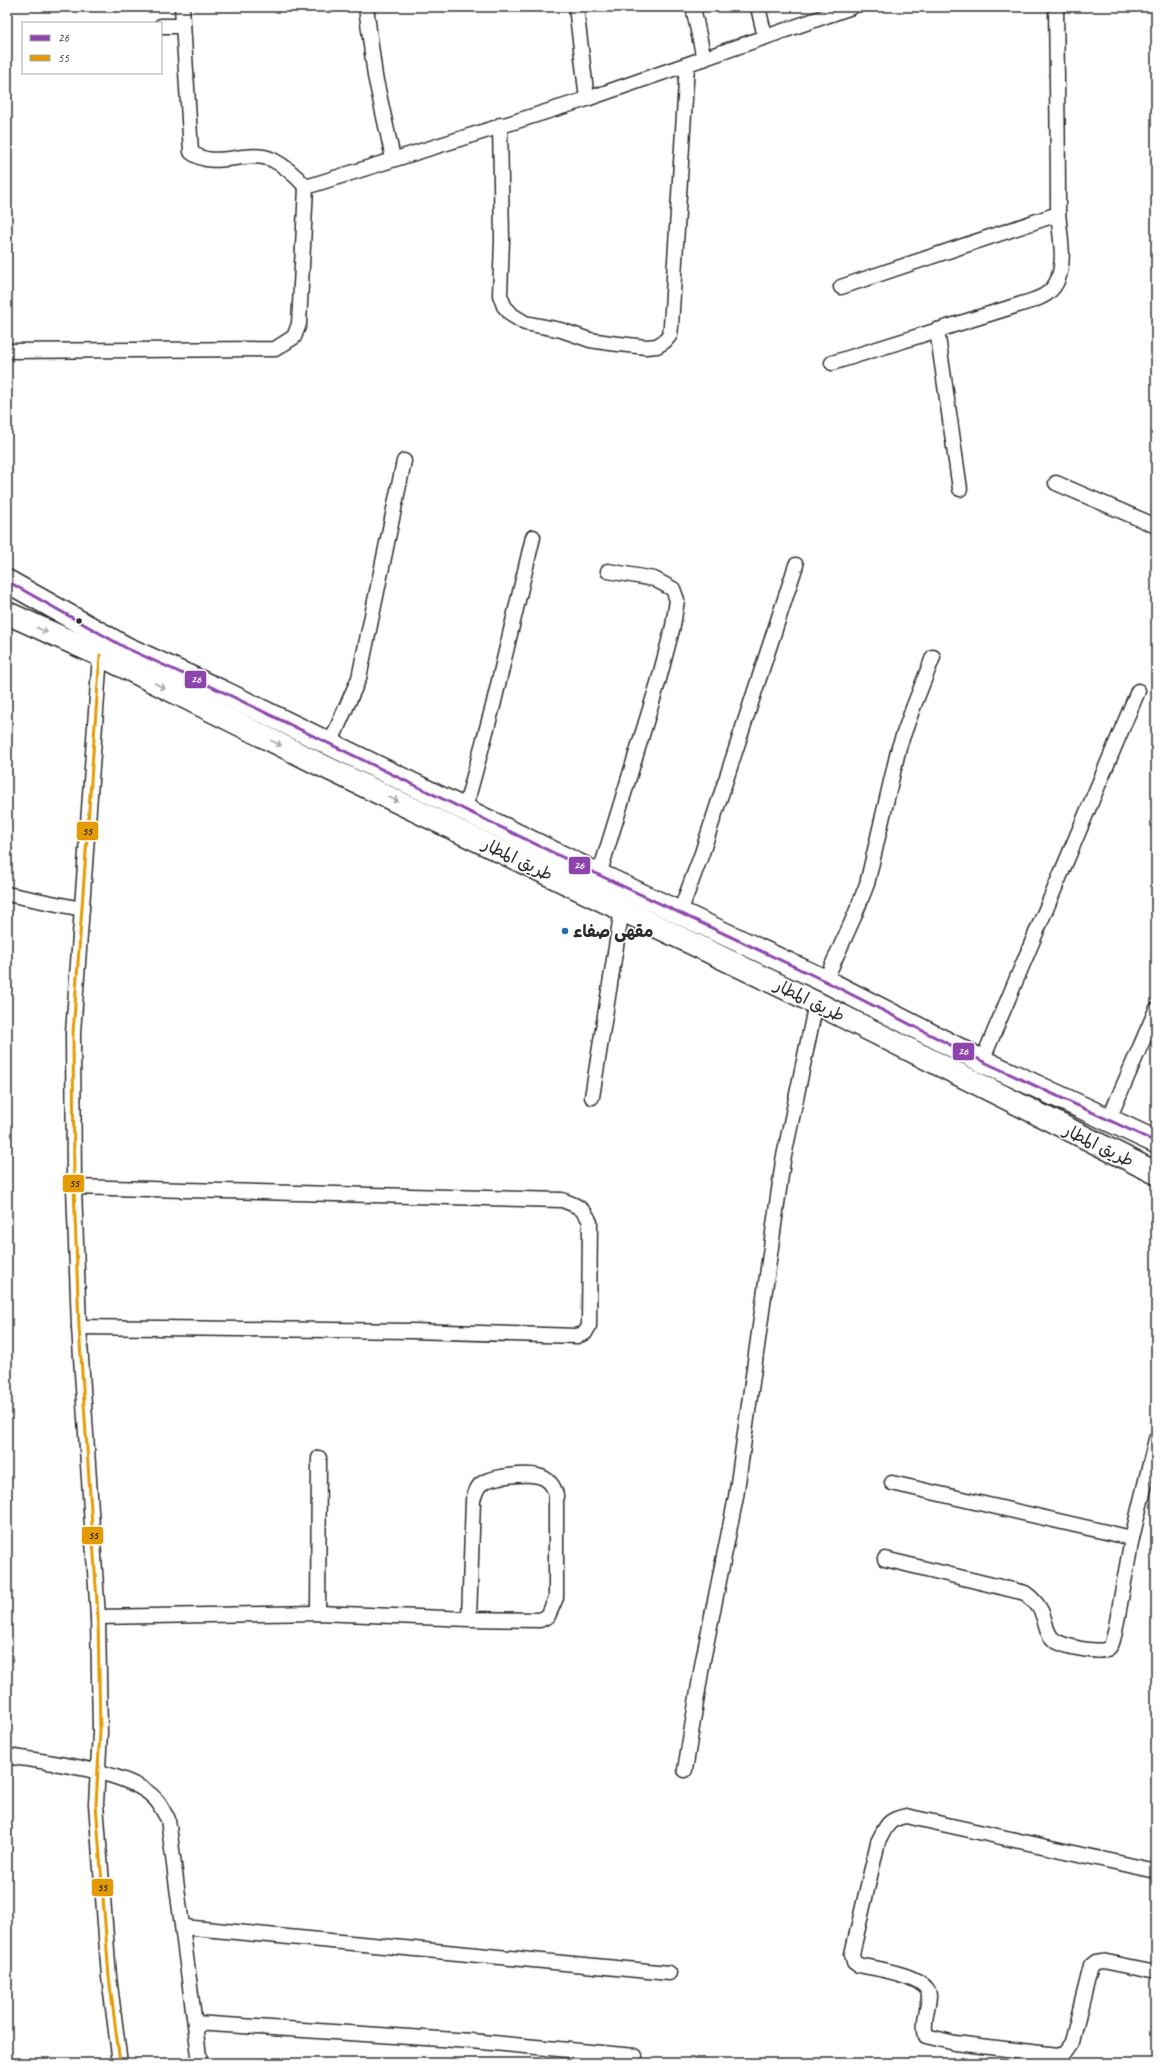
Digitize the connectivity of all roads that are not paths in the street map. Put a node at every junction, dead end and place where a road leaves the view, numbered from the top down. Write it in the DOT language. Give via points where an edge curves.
graph roads {
  1 [pos="182,7"];
  2 [pos="366,7"];
  3 [pos="576,7"];
  4 [pos="693,7"];
  5 [pos="758,7"];
  6 [pos="852,7"];
  7 [pos="1056,7"];
  8 [pos="162,26"];
  9 [pos="183,26"];
  10 [pos="765,37"];
  11 [pos="704,59"];
  12 [pos="686,65"];
  13 [pos="587,99"];
  14 [pos="500,125"];
  15 [pos="393,158"];
  16 [pos="306,187"];
  17 [pos="1058,214"];
  18 [pos="841,287"];
  19 [pos="937,330"];
  20 [pos="7,351"];
  21 [pos="832,363"];
  22 [pos="404,460"];
  23 [pos="1056,483"];
  24 [pos="960,489"];
  25 [pos="1156,526"];
  26 [pos="533,537"];
  27 [pos="796,565"];
  28 [pos="608,571"];
  29 [pos="7,581"];
  30 [pos="7,613"];
  31 [pos="100,655"];
  32 [pos="934,657"];
  33 [pos="1138,691"];
  34 [pos="330,744"];
  35 [pos="465,809"];
  36 [pos="599,875"];
  37 [pos="7,894"];
  38 [pos="82,909"];
  39 [pos="622,909"];
  40 [pos="680,912"];
  41 [pos="825,981"];
  42 [pos="816,1003"];
  43 [pos="1156,1010"];
  44 [pos="982,1061"];
  45 [pos="592,1097"];
  46 [pos="1109,1119"];
  47 [pos="1156,1142"];
  48 [pos="1156,1173"];
  49 [pos="74,1187"];
  50 [pos="79,1327"];
  51 [pos="1156,1439"];
  52 [pos="320,1458"];
  53 [pos="892,1483"];
  54 [pos="1132,1538"];
  55 [pos="885,1559"];
  56 [pos="318,1613"];
  57 [pos="98,1617"];
  58 [pos="469,1619"];
  59 [pos="7,1756"];
  60 [pos="685,1770"];
  61 [pos="97,1772"];
  62 [pos="1156,1871"];
  63 [pos="183,1927"];
  64 [pos="1156,1972"];
  65 [pos="669,1973"];
  66 [pos="195,2023"];
  67 [pos="634,2056"];
  68 [pos="120,2063"];
  69 [pos="200,2063"];
  1 -- 9 [label="street"];
  2 -- 15 [label="street" via="375,76"];
  3 -- 13 [label="street"];
  4 -- 11 [label="street"];
  5 -- 10 [label="street"];
  6 -- 10 [label="street"];
  7 -- 17 [label="street"];
  8 -- 9 [label="street"];
  9 -- 16 [label="street" via="191,152 207,160 263,157 286,169"];
  10 -- 11 [label="street"];
  11 -- 12 [label="street"];
  12 -- 13 [label="street"];
  12 -- 14 [label="street" via="672,326 670,335 657,346 590,340 561,330 525,323 504,306 500,295"];
  13 -- 14 [label="street"];
  14 -- 15 [label="street"];
  15 -- 16 [label="street"];
  16 -- 20 [label="street" via="299,324 294,337 286,344 275,349"];
  17 -- 18 [label="street"];
  17 -- 19 [label="street" via="1062,256 1058,280 1053,289 1044,297"];
  19 -- 21 [label="street"];
  19 -- 24 [label="street"];
  22 -- 34 [label="street" via="358,678"];
  23 -- 25 [label="street"];
  26 -- 35 [label="street" via="493,706"];
  27 -- 40 [label="street" via="702,854"];
  28 -- 36 [label="street" via="654,579 673,589 677,600 658,683"];
  29 -- 34 [label="main road, طريق المطار" via="126,648"];
  30 -- 31 [label="main road, طريق المطار, one-way"];
  31 -- 38 [label="street"];
  31 -- 39 [label="main road, طريق المطار, one-way" via="251,732"];
  32 -- 41 [label="street" via="899,747 867,884"];
  33 -- 44 [label="street"];
  34 -- 35 [label="main road, طريق المطار"];
  35 -- 36 [label="main road, طريق المطار"];
  36 -- 40 [label="main road, طريق المطار"];
  37 -- 38 [label="street"];
  38 -- 49 [label="street" via="73,1033"];
  39 -- 42 [label="main road, طريق المطار"];
  39 -- 45 [label="street"];
  40 -- 41 [label="main road, طريق المطار"];
  41 -- 44 [label="main road, طريق المطار"];
  42 -- 48 [label="main road, طريق المطار"];
  42 -- 60 [label="street" via="783,1161 736,1497 703,1660"];
  43 -- 46 [label="street"];
  44 -- 46 [label="main road, طريق المطار"];
  46 -- 47 [label="main road, طريق المطار"];
  49 -- 50 [label="street"];
  49 -- 50 [label="street" via="562,1200 578,1205 586,1212 590,1222 589,1326 585,1333 577,1336 412,1331"];
  50 -- 57 [label="street"];
  51 -- 54 [label="street"];
  52 -- 56 [label="street"];
  53 -- 54 [label="street"];
  54 -- 55 [label="street" via="1112,1644 1107,1649 1097,1651 1054,1641 1049,1635 1042,1612 1035,1600 1025,1592"];
  56 -- 57 [label="street"];
  56 -- 58 [label="street"];
  57 -- 61 [label="street" via="100,1732"];
  58 -- 58 [label="street" via="533,1621 548,1616 553,1609 556,1598 556,1495 554,1486 547,1480 538,1476 495,1478 479,1485 473,1500"];
  59 -- 61 [label="street"];
  61 -- 63 [label="street" via="135,1784 156,1800 168,1819"];
  61 -- 68 [label="street" via="99,1859 109,1977"];
  62 -- 64 [label="street" via="906,1816 893,1818 878,1842 852,1954 854,1962 858,1965 909,1977 927,1986 929,1995 924,2029 926,2036 955,2043 1057,2055 1064,2052 1072,2042 1091,1966 1102,1961"];
  63 -- 65 [label="street"];
  63 -- 66 [label="street"];
  66 -- 67 [label="street" via="471,2041"];
  66 -- 69 [label="street"];
}
